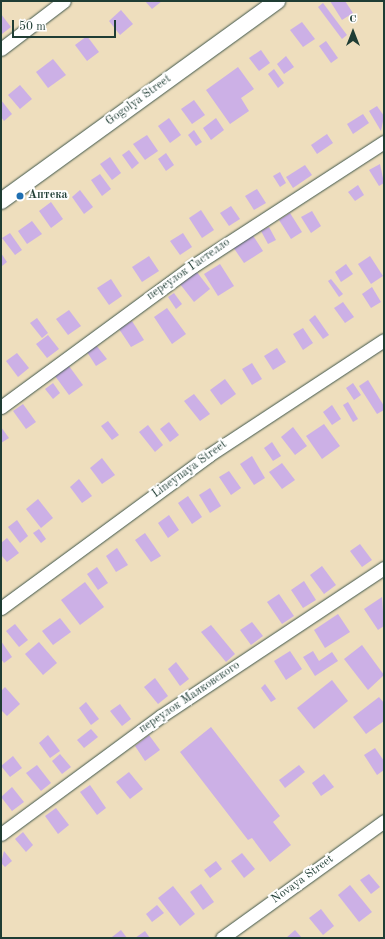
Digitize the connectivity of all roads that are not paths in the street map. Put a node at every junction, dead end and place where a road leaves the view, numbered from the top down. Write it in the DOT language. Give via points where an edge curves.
graph roads {
  1 [pos="64,1"];
  2 [pos="277,1"];
  3 [pos="1,49"];
  4 [pos="384,142"];
  5 [pos="1,201"];
  6 [pos="384,340"];
  7 [pos="1,407"];
  8 [pos="384,568"];
  9 [pos="1,608"];
  10 [pos="384,821"];
  11 [pos="1,834"];
  12 [pos="222,938"];
  1 -- 3 [label="street"];
  2 -- 5 [label="street, Gogolya Street"];
  4 -- 7 [label="street, переулок Гастелло" via="193,266"];
  6 -- 9 [label="street, Lineynaya Street" via="209,455"];
  8 -- 11 [label="street, переулок Маяковского" via="161,716"];
  10 -- 12 [label="street, Novaya Street"];
}
